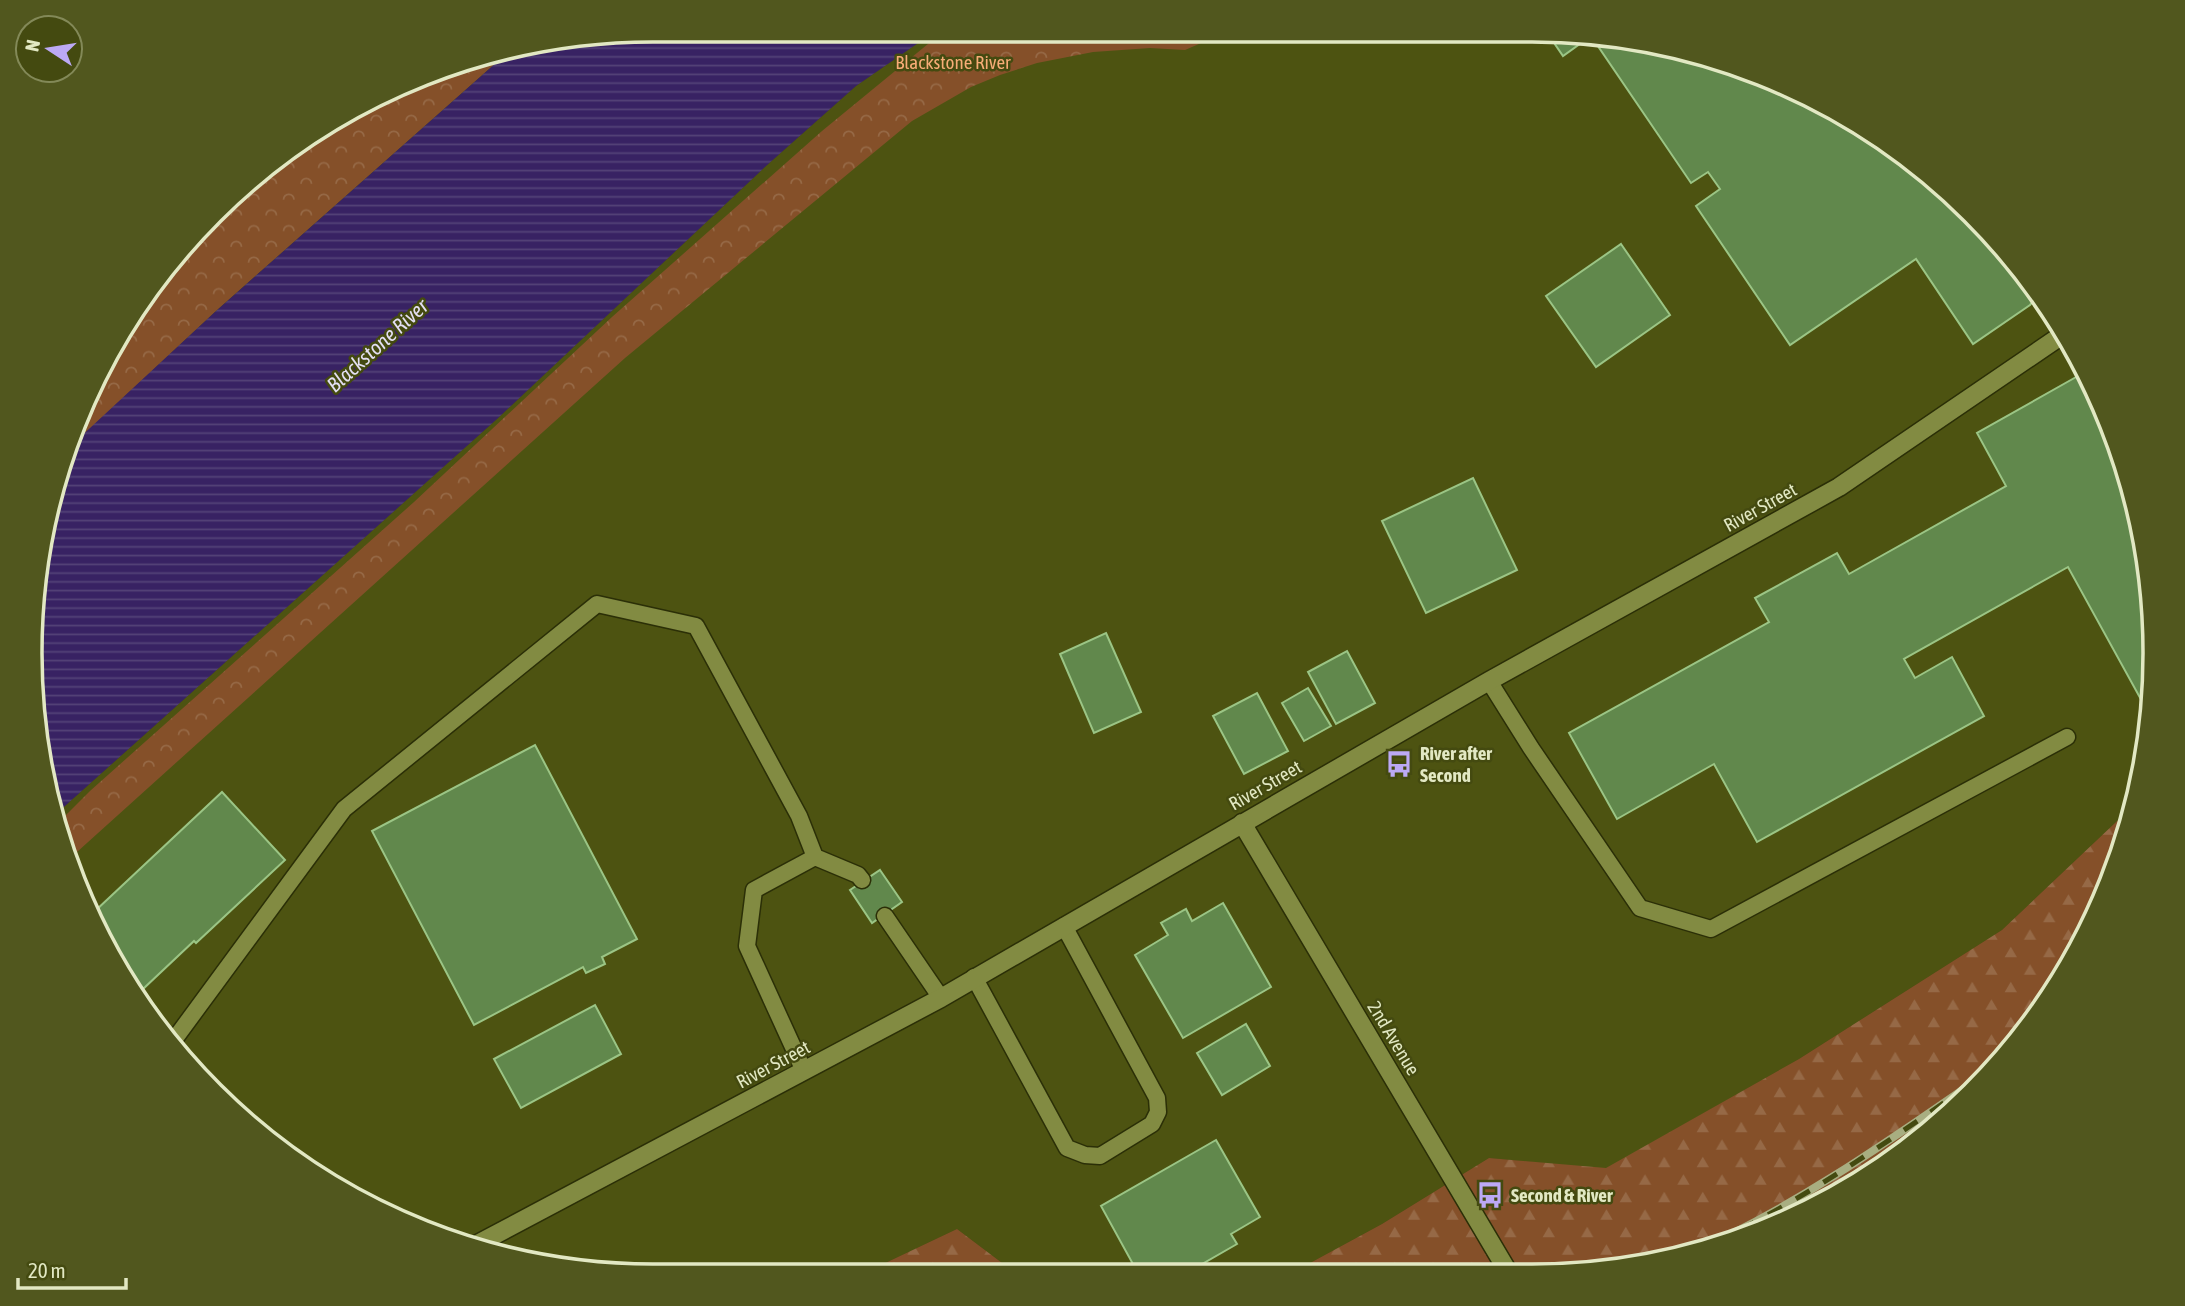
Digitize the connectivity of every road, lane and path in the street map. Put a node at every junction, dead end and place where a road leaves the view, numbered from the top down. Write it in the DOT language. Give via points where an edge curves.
graph roads {
  1 [pos="2056,340"];
  2 [pos="1489,681"];
  3 [pos="2067,737"];
  4 [pos="1241,823"];
  5 [pos="815,858"];
  6 [pos="862,880"];
  7 [pos="886,916"];
  8 [pos="1064,926"];
  9 [pos="974,978"];
  10 [pos="940,998"];
  11 [pos="178,1036"];
  12 [pos="804,1071"];
  13 [pos="485,1240"];
  14 [pos="1503,1264"];
  1 -- 2 [label="street, River Street" via="1839,487"];
  2 -- 3 [label="lane" via="1640,908 1711,929"];
  2 -- 4 [label="street, River Street"];
  4 -- 8 [label="street, River Street"];
  4 -- 14 [label="street, 2nd Avenue"];
  5 -- 6 [label="lane"];
  5 -- 11 [label="lane" via="799,816 696,626 597,604 344,809"];
  5 -- 12 [label="lane" via="754,890 747,946"];
  7 -- 10 [label="lane"];
  8 -- 9 [label="street, River Street"];
  8 -- 9 [label="lane" via="1157,1098 1158,1112 1152,1124 1100,1156 1085,1156 1067,1148"];
  9 -- 10 [label="street, River Street"];
  10 -- 12 [label="street, River Street"];
  12 -- 13 [label="street, River Street"];
}
